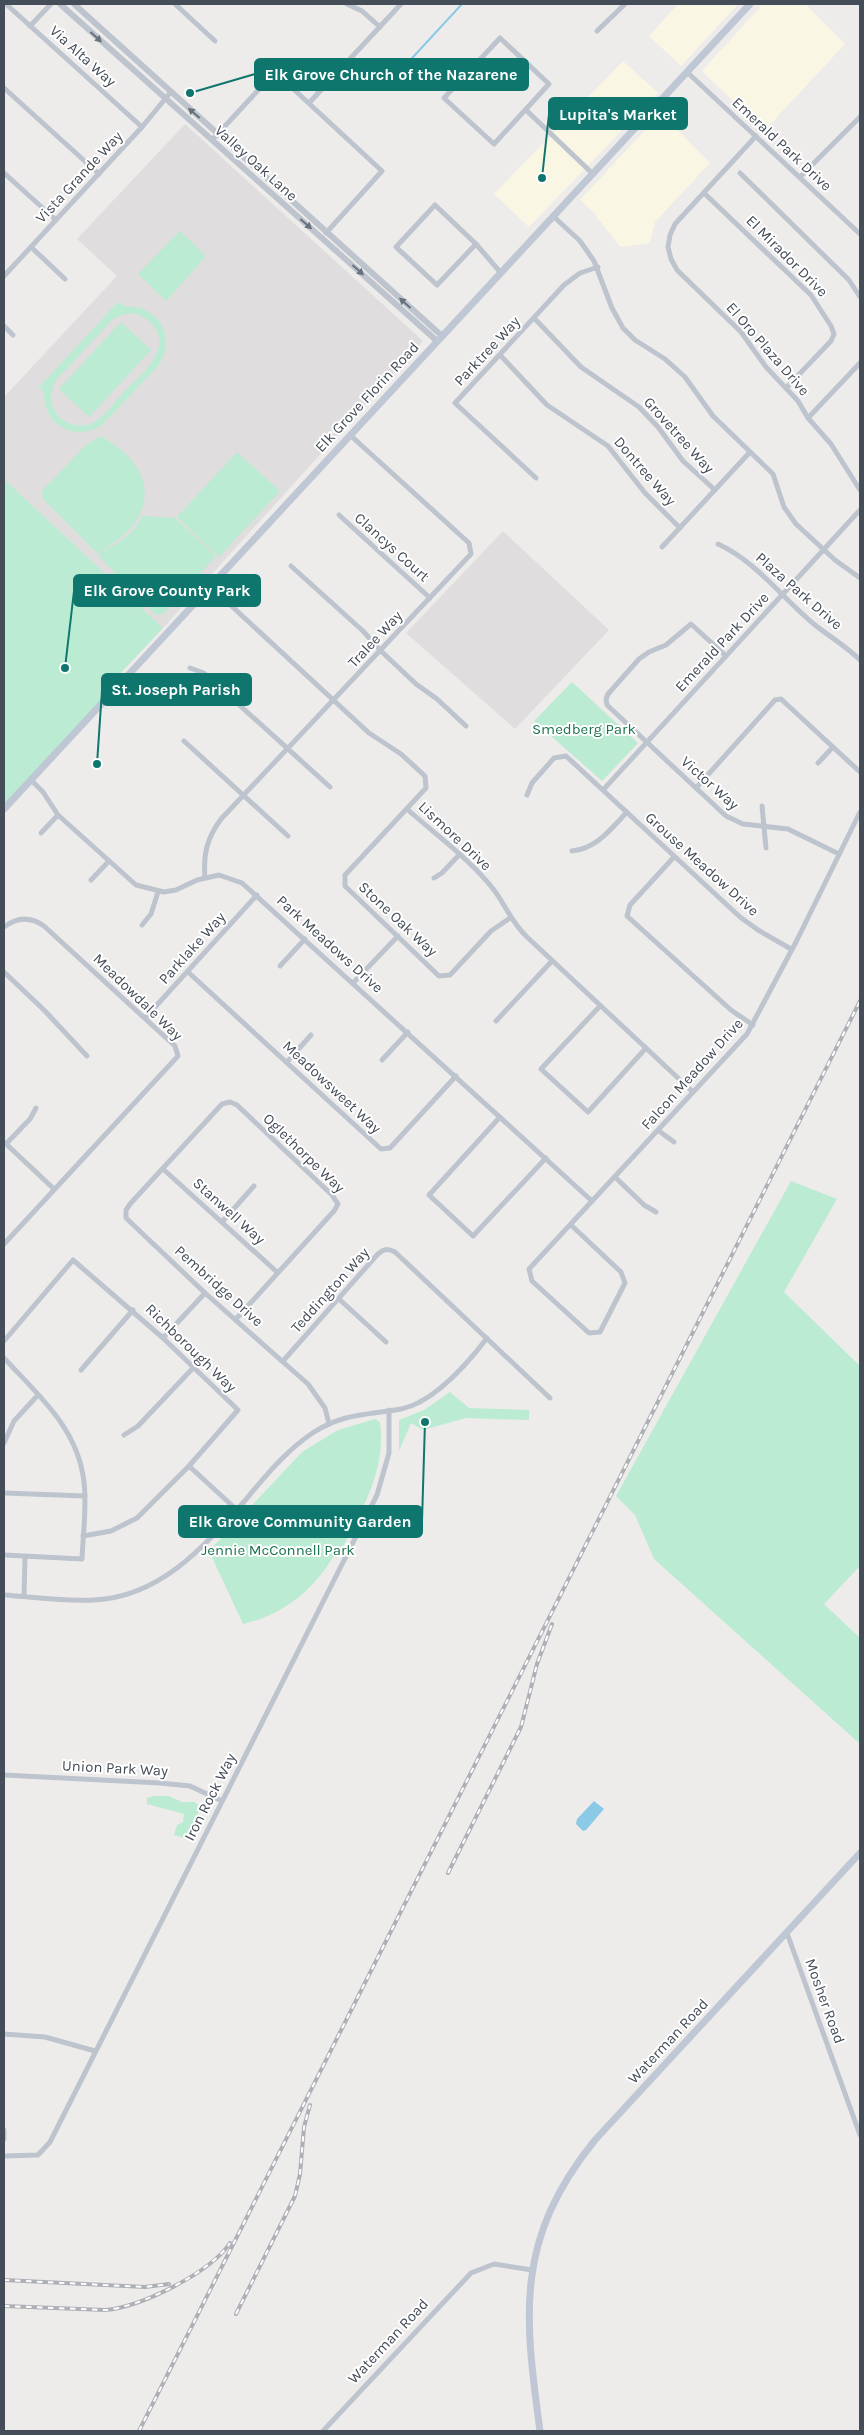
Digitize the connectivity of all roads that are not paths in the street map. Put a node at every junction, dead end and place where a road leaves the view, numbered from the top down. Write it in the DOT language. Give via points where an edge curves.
graph roads {
  1 [pos="6,4"];
  2 [pos="51,4"];
  3 [pos="60,4"];
  4 [pos="74,4"];
  5 [pos="175,4"];
  6 [pos="347,4"];
  7 [pos="401,4"];
  8 [pos="625,4"];
  9 [pos="750,4"];
  10 [pos="30,26"];
  11 [pos="380,27"];
  12 [pos="597,31"];
  13 [pos="215,41"];
  14 [pos="688,72"];
  15 [pos="4,88"];
  16 [pos="170,93"];
  17 [pos="164,99"];
  18 [pos="308,103"];
  19 [pos="526,110"];
  20 [pos="860,117"];
  21 [pos="142,127"];
  22 [pos="218,134"];
  23 [pos="756,136"];
  24 [pos="212,140"];
  25 [pos="740,173"];
  26 [pos="4,174"];
  27 [pos="98,174"];
  28 [pos="593,174"];
  29 [pos="800,177"];
  30 [pos="704,193"];
  31 [pos="553,216"];
  32 [pos="56,220"];
  33 [pos="860,234"];
  34 [pos="324,235"];
  35 [pos="476,244"];
  36 [pos="31,247"];
  37 [pos="598,267"];
  38 [pos="501,273"];
  39 [pos="4,276"];
  40 [pos="65,279"];
  41 [pos="860,297"];
  42 [pos="534,318"];
  43 [pos="4,326"];
  44 [pos="14,335"];
  45 [pos="439,339"];
  46 [pos="500,355"];
  47 [pos="860,363"];
  48 [pos="786,388"];
  49 [pos="808,418"];
  50 [pos="350,434"];
  51 [pos="750,452"];
  52 [pos="536,478"];
  53 [pos="715,490"];
  54 [pos="860,490"];
  55 [pos="860,510"];
  56 [pos="339,515"];
  57 [pos="680,528"];
  58 [pos="718,544"];
  59 [pos="662,547"];
  60 [pos="823,550"];
  61 [pos="291,566"];
  62 [pos="860,578"];
  63 [pos="211,587"];
  64 [pos="782,595"];
  65 [pos="430,598"];
  66 [pos="381,651"];
  67 [pos="726,656"];
  68 [pos="860,660"];
  69 [pos="190,668"];
  70 [pos="332,699"];
  71 [pos="466,726"];
  72 [pos="184,741"];
  73 [pos="647,743"];
  74 [pos="833,747"];
  75 [pos="287,748"];
  76 [pos="818,763"];
  77 [pos="860,772"];
  78 [pos="31,780"];
  79 [pos="330,787"];
  80 [pos="696,788"];
  81 [pos="603,790"];
  82 [pos="243,795"];
  83 [pos="527,795"];
  84 [pos="762,806"];
  85 [pos="4,809"];
  86 [pos="407,809"];
  87 [pos="627,812"];
  88 [pos="860,812"];
  89 [pos="58,815"];
  90 [pos="765,826"];
  91 [pos="41,834"];
  92 [pos="288,836"];
  93 [pos="766,848"];
  94 [pos="572,851"];
  95 [pos="839,854"];
  96 [pos="459,855"];
  97 [pos="674,857"];
  98 [pos="109,861"];
  99 [pos="204,878"];
  100 [pos="434,878"];
  101 [pos="92,880"];
  102 [pos="158,892"];
  103 [pos="257,895"];
  104 [pos="510,918"];
  105 [pos="142,925"];
  106 [pos="4,927"];
  107 [pos="398,936"];
  108 [pos="305,938"];
  109 [pos="791,949"];
  110 [pos="552,961"];
  111 [pos="280,966"];
  112 [pos="4,972"];
  113 [pos="188,972"];
  114 [pos="354,982"];
  115 [pos="600,1006"];
  116 [pos="146,1017"];
  117 [pos="496,1021"];
  118 [pos="753,1025"];
  119 [pos="408,1032"];
  120 [pos="311,1036"];
  121 [pos="646,1048"];
  122 [pos="87,1056"];
  123 [pos="382,1060"];
  124 [pos="287,1062"];
  125 [pos="456,1076"];
  126 [pos="693,1092"];
  127 [pos="36,1108"];
  128 [pos="500,1117"];
  129 [pos="659,1131"];
  130 [pos="674,1142"];
  131 [pos="5,1143"];
  132 [pos="546,1158"];
  133 [pos="163,1170"];
  134 [pos="615,1178"];
  135 [pos="254,1186"];
  136 [pos="54,1189"];
  137 [pos="592,1201"];
  138 [pos="656,1212"];
  139 [pos="222,1222"];
  140 [pos="571,1225"];
  141 [pos="4,1244"];
  142 [pos="277,1272"];
  143 [pos="205,1293"];
  144 [pos="339,1299"];
  145 [pos="133,1310"];
  146 [pos="236,1319"];
  147 [pos="163,1338"];
  148 [pos="487,1338"];
  149 [pos="4,1341"];
  150 [pos="386,1342"];
  151 [pos="4,1358"];
  152 [pos="283,1361"];
  153 [pos="194,1367"];
  154 [pos="81,1370"];
  155 [pos="38,1394"];
  156 [pos="550,1398"];
  157 [pos="390,1410"];
  158 [pos="329,1424"];
  159 [pos="124,1435"];
  160 [pos="4,1443"];
  161 [pos="189,1466"];
  162 [pos="4,1493"];
  163 [pos="84,1496"];
  164 [pos="237,1510"];
  165 [pos="83,1536"];
  166 [pos="4,1555"];
  167 [pos="25,1557"];
  168 [pos="4,1595"];
  169 [pos="24,1596"];
  170 [pos="4,1775"];
  171 [pos="222,1801"];
  172 [pos="860,1853"];
  173 [pos="787,1933"];
  174 [pos="4,2034"];
  175 [pos="95,2051"];
  176 [pos="4,2130"];
  177 [pos="860,2135"];
  178 [pos="4,2139"];
  179 [pos="4,2156"];
  180 [pos="532,2270"];
  181 [pos="323,2431"];
  182 [pos="540,2431"];
  1 -- 10 [label="street, Via Alta Way"];
  2 -- 10 [label="street"];
  3 -- 17 [label="street, Valley Oak Lane, one-way"];
  4 -- 16 [label="street, Valley Oak Lane"];
  5 -- 13 [label="street"];
  6 -- 11 [label="street" via="362,11"];
  7 -- 11 [label="street"];
  8 -- 12 [label="street"];
  9 -- 14 [label="main road, Elk Grove Florin Road"];
  10 -- 21 [label="street, Via Alta Way"];
  11 -- 18 [label="street"];
  14 -- 23 [label="street, Emerald Park Drive"];
  14 -- 28 [label="main road, Elk Grove Florin Road"];
  15 -- 27 [label="street"];
  16 -- 17 [label="street, Vista Grande Way"];
  22 -- 16 [label="street, Valley Oak Lane, one-way"];
  17 -- 21 [label="street, Vista Grande Way"];
  17 -- 24 [label="street, Valley Oak Lane"];
  18 -- 22 [label="street" via="276,72"];
  18 -- 34 [label="street" via="382,171"];
  19 -- 19 [label="street" via="494,144 444,98 500,38 549,84"];
  19 -- 28 [label="street"];
  20 -- 29 [label="street"];
  21 -- 27 [label="street, Vista Grande Way"];
  22 -- 24 [label="street"];
  22 -- 34 [label="street, Valley Oak Lane"];
  23 -- 29 [label="street, Emerald Park Drive"];
  23 -- 30 [label="street, El Oro Plaza Drive"];
  24 -- 34 [label="street, Valley Oak Lane, one-way"];
  25 -- 41 [label="street" via="849,280"];
  26 -- 32 [label="street"];
  27 -- 32 [label="street, Vista Grande Way"];
  28 -- 31 [label="main road, Elk Grove Florin Road"];
  29 -- 33 [label="street, Emerald Park Drive"];
  30 -- 48 [label="street, El Oro Plaza Drive" via="672,230 669,241 671,259 677,270 737,328"];
  30 -- 48 [label="street, El Mirador Drive" via="811,295 831,326 834,334 831,341"];
  31 -- 37 [label="street" via="580,242"];
  31 -- 38 [label="main road, Elk Grove Florin Road"];
  32 -- 36 [label="street, Vista Grande Way"];
  34 -- 45 [label="street, Valley Oak Lane"];
  35 -- 35 [label="street" via="435,205 396,247 437,285"];
  35 -- 38 [label="street"];
  36 -- 39 [label="street, Vista Grande Way"];
  36 -- 40 [label="street"];
  37 -- 42 [label="street, Parktree Way" via="570,280"];
  37 -- 51 [label="street" via="612,308 623,328 680,372 713,416"];
  38 -- 45 [label="main road, Elk Grove Florin Road"];
  42 -- 46 [label="street, Parktree Way"];
  42 -- 53 [label="street, Grovetree Way" via="581,367 639,407 683,461"];
  43 -- 44 [label="street"];
  45 -- 50 [label="main road, Elk Grove Florin Road"];
  46 -- 52 [label="street, Parktree Way" via="455,403"];
  46 -- 57 [label="street, Dontree Way" via="547,405 608,446 644,493"];
  47 -- 49 [label="street"];
  48 -- 49 [label="street, El Oro Plaza Drive"];
  49 -- 54 [label="street, El Oro Plaza Drive" via="831,444"];
  50 -- 63 [label="main road, Elk Grove Florin Road"];
  50 -- 65 [label="street, Tralee Way" via="470,543 471,554"];
  51 -- 53 [label="street"];
  51 -- 60 [label="street" via="773,474 781,500 792,519"];
  53 -- 57 [label="street"];
  55 -- 60 [label="street, Emerald Park Drive"];
  56 -- 65 [label="street, Clancys Court"];
  57 -- 59 [label="street"];
  58 -- 64 [label="street, Plaza Park Drive" via="739,556"];
  60 -- 62 [label="street"];
  60 -- 64 [label="street, Emerald Park Drive"];
  61 -- 66 [label="street"];
  63 -- 70 [label="street, Lismore Drive"];
  63 -- 78 [label="main road, Elk Grove Florin Road"];
  64 -- 67 [label="street, Emerald Park Drive"];
  64 -- 68 [label="street, Plaza Park Drive"];
  65 -- 66 [label="street, Tralee Way"];
  66 -- 70 [label="street, Tralee Way"];
  66 -- 71 [label="street"];
  67 -- 73 [label="street, Emerald Park Drive"];
  67 -- 73 [label="street, Victor Way" via="691,624 666,644 639,659 608,694 606,702"];
  69 -- 75 [label="street" via="204,673"];
  70 -- 75 [label="street, Tralee Way"];
  70 -- 86 [label="street, Lismore Drive" via="373,737 396,750 425,776 426,788"];
  72 -- 82 [label="street"];
  73 -- 80 [label="street, Victor Way"];
  73 -- 81 [label="street, Emerald Park Drive"];
  74 -- 76 [label="street"];
  74 -- 77 [label="street"];
  74 -- 80 [label="street" via="780,699 776,700"];
  75 -- 79 [label="street"];
  75 -- 82 [label="street, Tralee Way"];
  78 -- 85 [label="main road, Elk Grove Florin Road"];
  78 -- 89 [label="street, Park Meadows Drive"];
  80 -- 90 [label="street, Victor Way" via="732,819 743,824"];
  81 -- 83 [label="street, Grouse Meadow Drive" via="566,756 554,758 532,783"];
  81 -- 87 [label="street, Grouse Meadow Drive"];
  82 -- 92 [label="street"];
  82 -- 99 [label="street, Tralee Way" via="211,833 205,849"];
  84 -- 90 [label="street, Victor Way"];
  86 -- 96 [label="street, Lismore Drive"];
  86 -- 107 [label="street, Stone Oak Way" via="345,875 345,886"];
  87 -- 94 [label="street" via="599,841 588,848"];
  87 -- 97 [label="street, Grouse Meadow Drive"];
  88 -- 95 [label="street, Falcon Meadow Drive"];
  89 -- 91 [label="street"];
  89 -- 98 [label="street, Park Meadows Drive"];
  90 -- 93 [label="street, Victor Way"];
  90 -- 95 [label="street, Victor Way" via="788,829"];
  95 -- 109 [label="street, Falcon Meadow Drive"];
  96 -- 100 [label="street"];
  96 -- 104 [label="street, Lismore Drive" via="494,890"];
  97 -- 109 [label="street, Grouse Meadow Drive" via="748,924"];
  97 -- 118 [label="street" via="630,905 627,916 731,1010"];
  98 -- 101 [label="street"];
  98 -- 102 [label="street, Park Meadows Drive" via="136,886"];
  99 -- 102 [label="street, Park Meadows Drive" via="176,890"];
  99 -- 103 [label="street, Park Meadows Drive" via="219,875 236,880"];
  102 -- 105 [label="street" via="151,914"];
  103 -- 108 [label="street, Park Meadows Drive"];
  103 -- 113 [label="street, Parklake Way"];
  104 -- 107 [label="street, Stone Oak Way" via="491,931 450,975 439,976"];
  104 -- 110 [label="street, Lismore Drive"];
  106 -- 116 [label="street, Meadowdale Way" via="22,919 39,922"];
  107 -- 114 [label="street"];
  108 -- 111 [label="street"];
  108 -- 114 [label="street, Park Meadows Drive"];
  109 -- 118 [label="street, Falcon Meadow Drive"];
  110 -- 115 [label="street, Lismore Drive"];
  110 -- 117 [label="street"];
  112 -- 122 [label="street"];
  113 -- 116 [label="street, Parklake Way"];
  113 -- 124 [label="street, Meadowsweet Way"];
  114 -- 119 [label="street, Park Meadows Drive"];
  115 -- 121 [label="street, Lismore Drive"];
  115 -- 121 [label="street" via="541,1069 581,1106 588,1112"];
  116 -- 136 [label="street, Meadowdale Way" via="175,1046 178,1056"];
  118 -- 126 [label="street, Falcon Meadow Drive"];
  119 -- 123 [label="street"];
  119 -- 125 [label="street, Park Meadows Drive"];
  120 -- 124 [label="street"];
  121 -- 126 [label="street, Lismore Drive"];
  124 -- 125 [label="street, Meadowsweet Way" via="381,1149 390,1148"];
  125 -- 128 [label="street, Park Meadows Drive"];
  126 -- 129 [label="street, Falcon Meadow Drive"];
  127 -- 131 [label="street"];
  128 -- 132 [label="street, Park Meadows Drive"];
  128 -- 132 [label="street" via="429,1195 473,1236"];
  129 -- 130 [label="street"];
  129 -- 134 [label="street, Falcon Meadow Drive"];
  131 -- 136 [label="street"];
  132 -- 137 [label="street, Park Meadows Drive"];
  133 -- 139 [label="street, Stanwell Way"];
  133 -- 142 [label="street, Oglethorpe Way" via="222,1104 230,1102 236,1105 338,1204"];
  133 -- 143 [label="street, Pembridge Drive" via="128,1207 126,1218"];
  134 -- 137 [label="street, Falcon Meadow Drive"];
  134 -- 138 [label="street"];
  135 -- 139 [label="street"];
  136 -- 141 [label="street"];
  137 -- 140 [label="street, Falcon Meadow Drive"];
  139 -- 142 [label="street, Stanwell Way"];
  140 -- 140 [label="street, Falcon Meadow Drive" via="621,1272 625,1283 600,1332 589,1333 532,1281 529,1269"];
  142 -- 146 [label="street, Oglethorpe Way"];
  143 -- 146 [label="street, Pembridge Drive"];
  143 -- 147 [label="street"];
  144 -- 148 [label="street, Teddington Way" via="377,1255 388,1249"];
  144 -- 150 [label="street"];
  144 -- 152 [label="street, Teddington Way"];
  145 -- 147 [label="street, Richborough Way"];
  145 -- 149 [label="street, Richborough Way" via="73,1260"];
  145 -- 154 [label="street"];
  146 -- 152 [label="street, Pembridge Drive"];
  147 -- 153 [label="street, Richborough Way"];
  148 -- 156 [label="street"];
  148 -- 157 [label="street" via="435,1393"];
  151 -- 155 [label="street"];
  152 -- 158 [label="street, Pembridge Drive" via="314,1391 325,1408"];
  153 -- 159 [label="street" via="142,1422"];
  153 -- 161 [label="street, Richborough Way" via="238,1410"];
  155 -- 160 [label="street" via="14,1421"];
  155 -- 163 [label="street" via="60,1419 74,1442 82,1468"];
  157 -- 158 [label="street" via="359,1414"];
  157 -- 171 [label="street, Iron Rock Way" via="389,1453 377,1495"];
  158 -- 164 [label="street" via="291,1449"];
  161 -- 164 [label="street"];
  161 -- 165 [label="street, Richborough Way" via="131,1522 112,1531"];
  162 -- 163 [label="street"];
  163 -- 165 [label="street"];
  164 -- 169 [label="street" via="187,1561 162,1580 141,1590 95,1600"];
  165 -- 167 [label="street" via="82,1559"];
  166 -- 167 [label="street"];
  167 -- 169 [label="street"];
  168 -- 169 [label="street"];
  170 -- 171 [label="street, Union Park Way" via="160,1782 190,1786"];
  171 -- 175 [label="street, Iron Rock Way"];
  172 -- 173 [label="main road, Waterman Road"];
  173 -- 177 [label="street, Mosher Road"];
  173 -- 180 [label="main road, Waterman Road" via="574,2166 547,2216"];
  174 -- 175 [label="street" via="45,2037"];
  175 -- 179 [label="street, Iron Rock Way" via="50,2142 38,2156"];
  176 -- 178 [label="street"];
  180 -- 181 [label="street, Waterman Road" via="494,2264 472,2272"];
  180 -- 182 [label="main road, Waterman Road" via="528,2315"];
}
